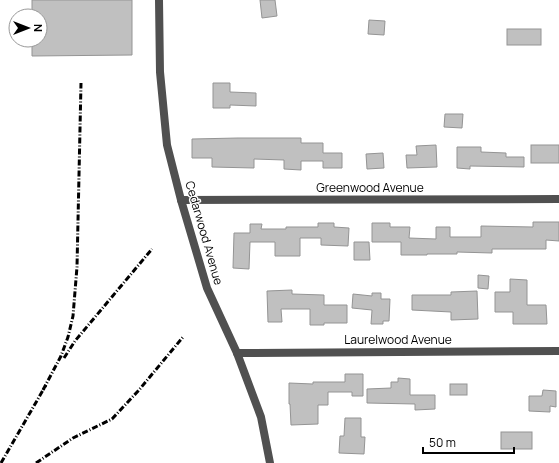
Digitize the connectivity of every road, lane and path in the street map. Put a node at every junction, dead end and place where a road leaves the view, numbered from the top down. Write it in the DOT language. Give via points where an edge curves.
graph roads {
  1 [pos="159,0"];
  2 [pos="559,199"];
  3 [pos="181,200"];
  4 [pos="559,351"];
  5 [pos="237,353"];
  6 [pos="270,463"];
  1 -- 3 [label="street, Cedarwood Avenue" via="160,72 166,145"];
  2 -- 3 [label="street, Greenwood Avenue"];
  3 -- 5 [label="street, Cedarwood Avenue" via="206,288"];
  4 -- 5 [label="street, Laurelwood Avenue"];
  5 -- 6 [label="street, Cedarwood Avenue" via="260,417"];
}
